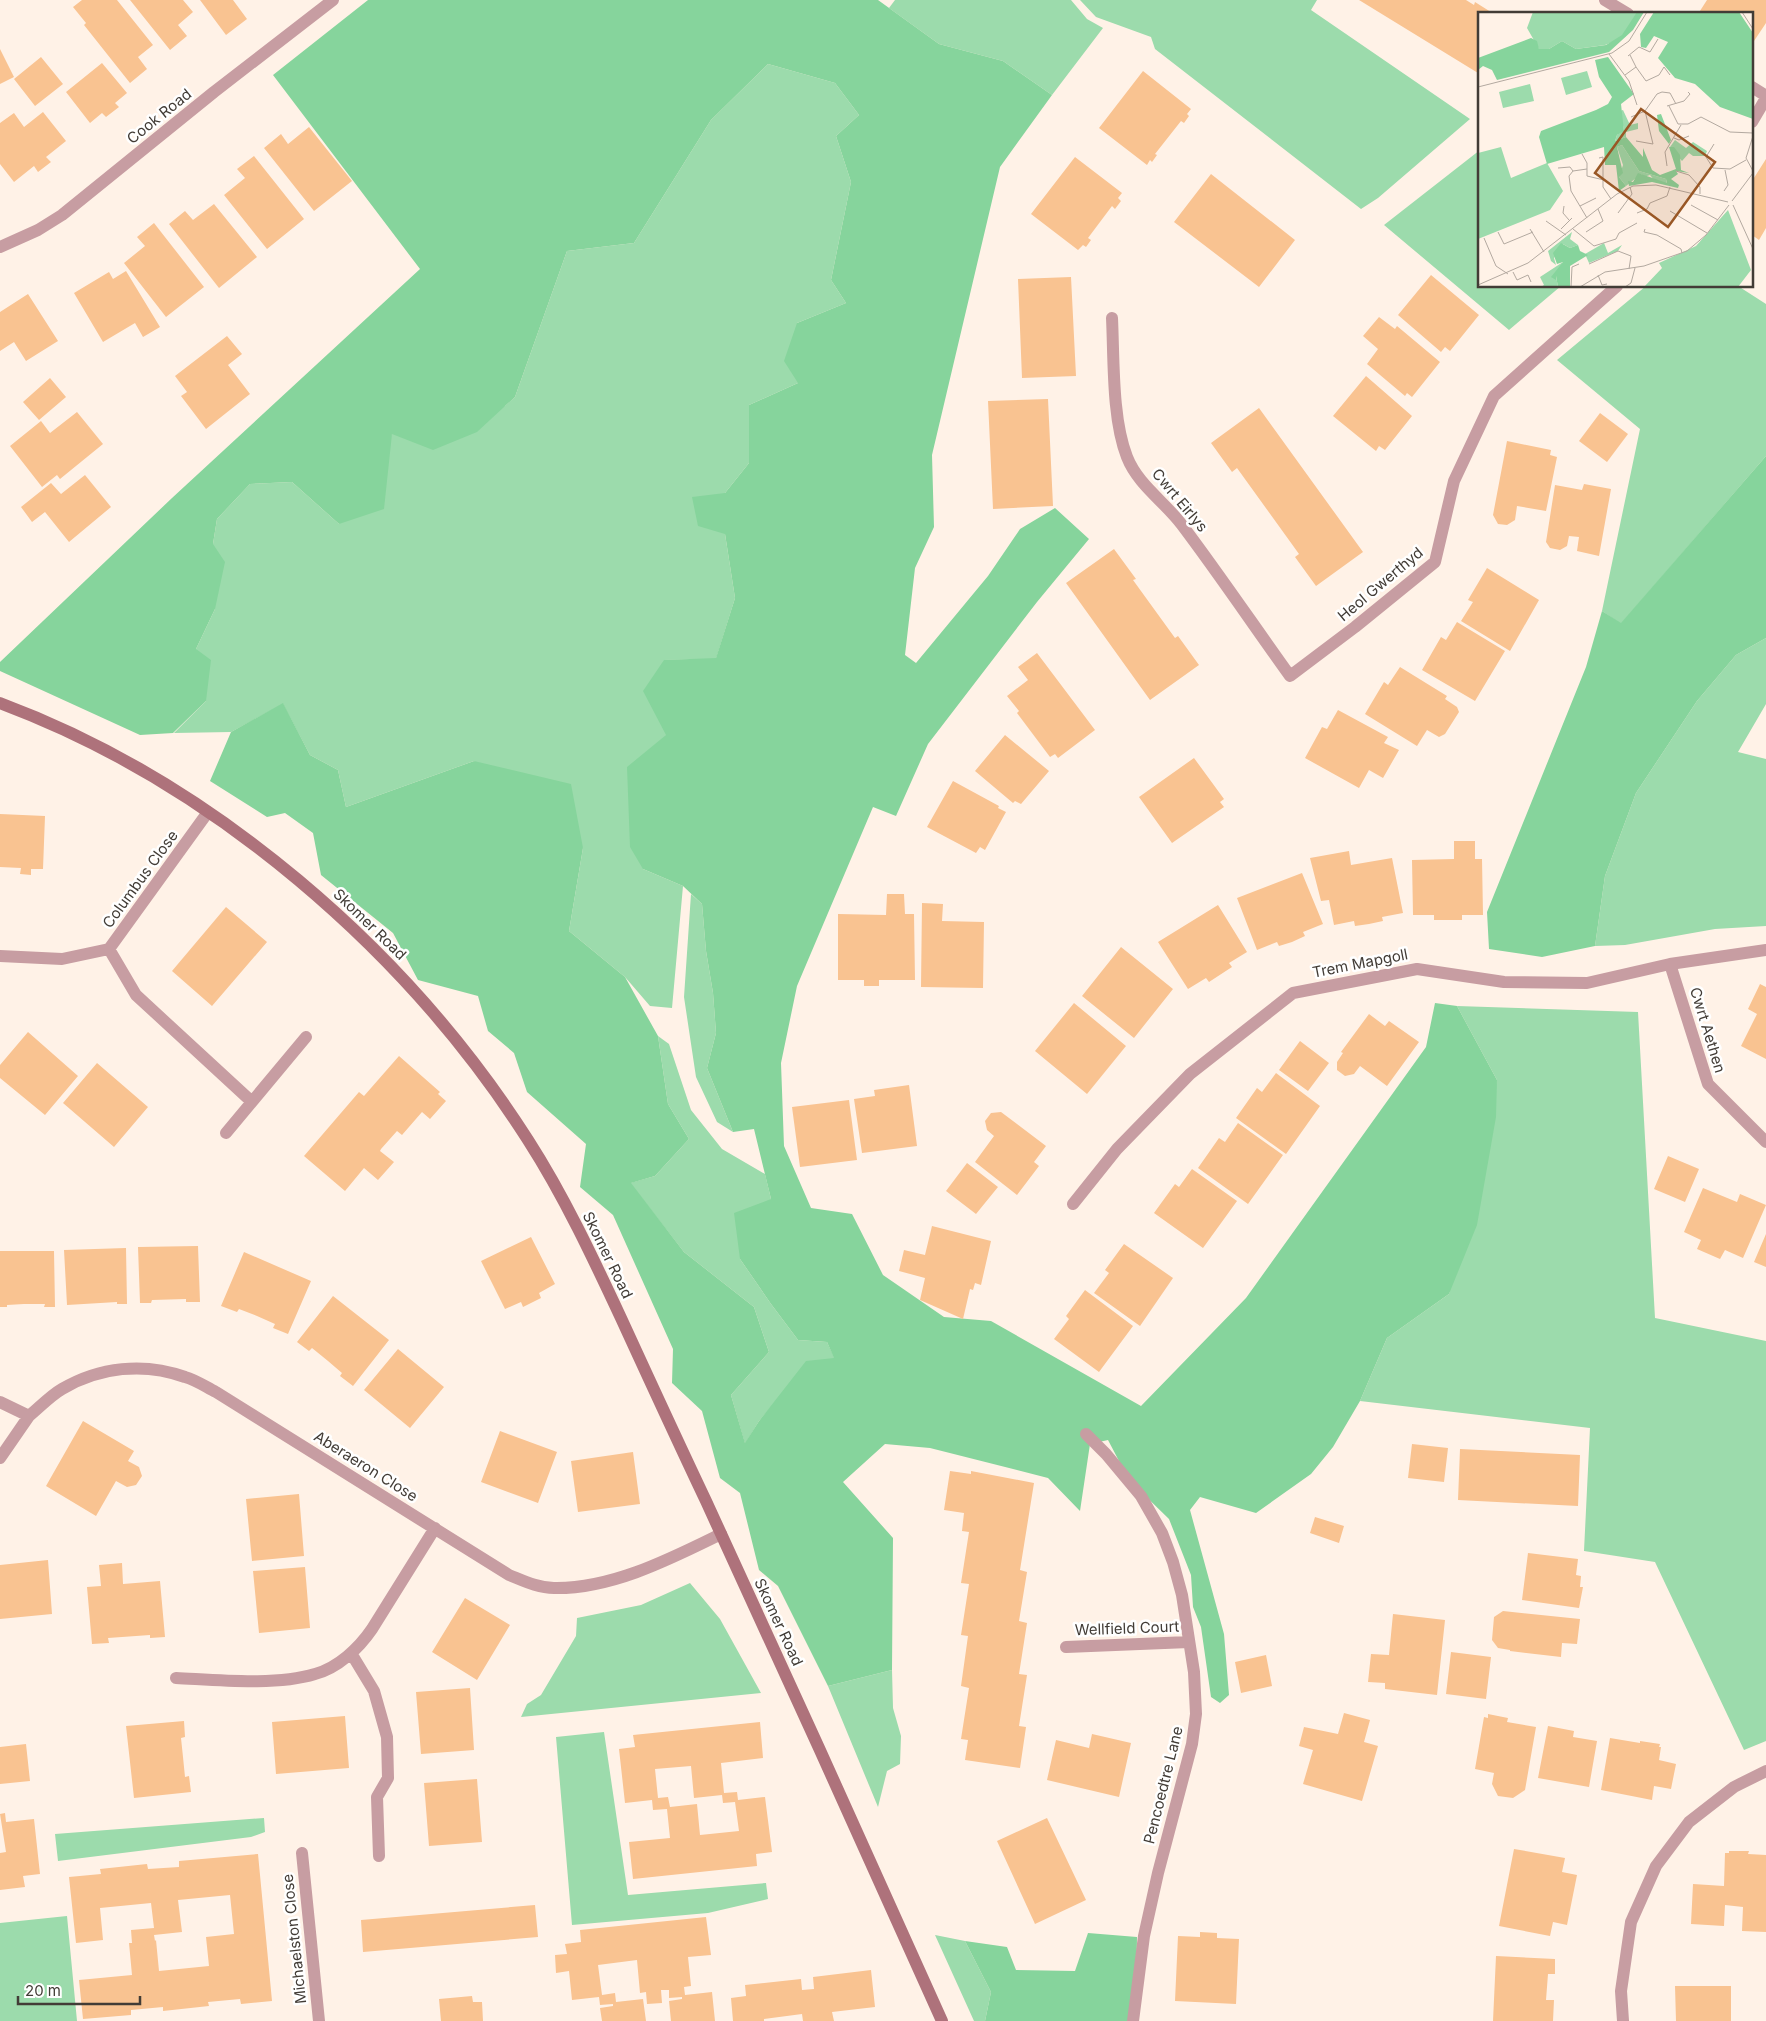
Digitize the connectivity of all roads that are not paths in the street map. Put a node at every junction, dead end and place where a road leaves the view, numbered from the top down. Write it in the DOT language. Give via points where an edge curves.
graph roads {
  1 [pos="333,0"];
  2 [pos="1605,0"];
  3 [pos="1625,12"];
  4 [pos="1754,88"];
  5 [pos="1766,97"];
  6 [pos="1754,118"];
  7 [pos="0,247"];
  8 [pos="1615,288"];
  9 [pos="1112,318"];
  10 [pos="1290,676"];
  11 [pos="0,703"];
  12 [pos="208,812"];
  13 [pos="109,949"];
  14 [pos="1766,950"];
  15 [pos="0,956"];
  16 [pos="1670,964"];
  17 [pos="306,1037"];
  18 [pos="251,1101"];
  19 [pos="226,1133"];
  20 [pos="1766,1142"];
  21 [pos="1073,1204"];
  22 [pos="0,1402"];
  23 [pos="29,1416"];
  24 [pos="1086,1434"];
  25 [pos="0,1458"];
  26 [pos="435,1528"];
  27 [pos="721,1534"];
  28 [pos="1189,1642"];
  29 [pos="1066,1647"];
  30 [pos="351,1653"];
  31 [pos="176,1678"];
  32 [pos="1766,1771"];
  33 [pos="302,1853"];
  34 [pos="379,1856"];
  35 [pos="319,2021"];
  36 [pos="942,2021"];
  37 [pos="1133,2021"];
  38 [pos="1623,2021"];
  1 -- 7 [label="street, Cook Road" via="62,215"];
  2 -- 3 [label="street"];
  4 -- 5 [label="street"];
  5 -- 6 [label="street"];
  8 -- 10 [label="street, Heol Gwerthyd" via="1494,396 1454,481 1436,562"];
  9 -- 10 [label="street, Cwrt Eirlys" via="1115,395 1128,459 1151,492 1180,522"];
  11 -- 12 [label="street, Skomer Road" via="96,745"];
  12 -- 13 [label="street, Columbus Close"];
  12 -- 27 [label="street, Skomer Road" via="265,853 356,931 437,1015 499,1097 529,1140 588,1247"];
  13 -- 15 [label="street, Columbus Close" via="62,959"];
  13 -- 18 [label="street" via="136,995"];
  14 -- 16 [label="street, Trem Mapgoll"];
  16 -- 20 [label="street, Cwrt Aethen" via="1708,1084"];
  16 -- 21 [label="street, Trem Mapgoll" via="1587,983 1504,982 1418,969 1292,992 1190,1074 1117,1149"];
  17 -- 18 [label="street"];
  18 -- 19 [label="street"];
  22 -- 23 [label="street"];
  23 -- 25 [label="street, Aberaeron Close"];
  23 -- 26 [label="street, Aberaeron Close" via="60,1390 81,1379 106,1371 160,1369 216,1392"];
  24 -- 28 [label="street, Pencoedtre Lane" via="1141,1496 1162,1533 1182,1595"];
  26 -- 27 [label="street, Aberaeron Close" via="509,1575 534,1585 553,1588 614,1579"];
  26 -- 30 [label="street" via="372,1630"];
  27 -- 36 [label="street, Skomer Road"];
  28 -- 29 [label="street, Wellfield Court"];
  28 -- 37 [label="street, Pencoedtre Lane" via="1196,1714 1192,1744 1144,1936"];
  30 -- 31 [label="street" via="317,1674 294,1679"];
  30 -- 34 [label="street" via="374,1691 387,1737 388,1778 377,1797"];
  32 -- 38 [label="street" via="1734,1787 1688,1822 1656,1866 1631,1922 1621,1991"];
  33 -- 35 [label="street, Michaelston Close"];
}
